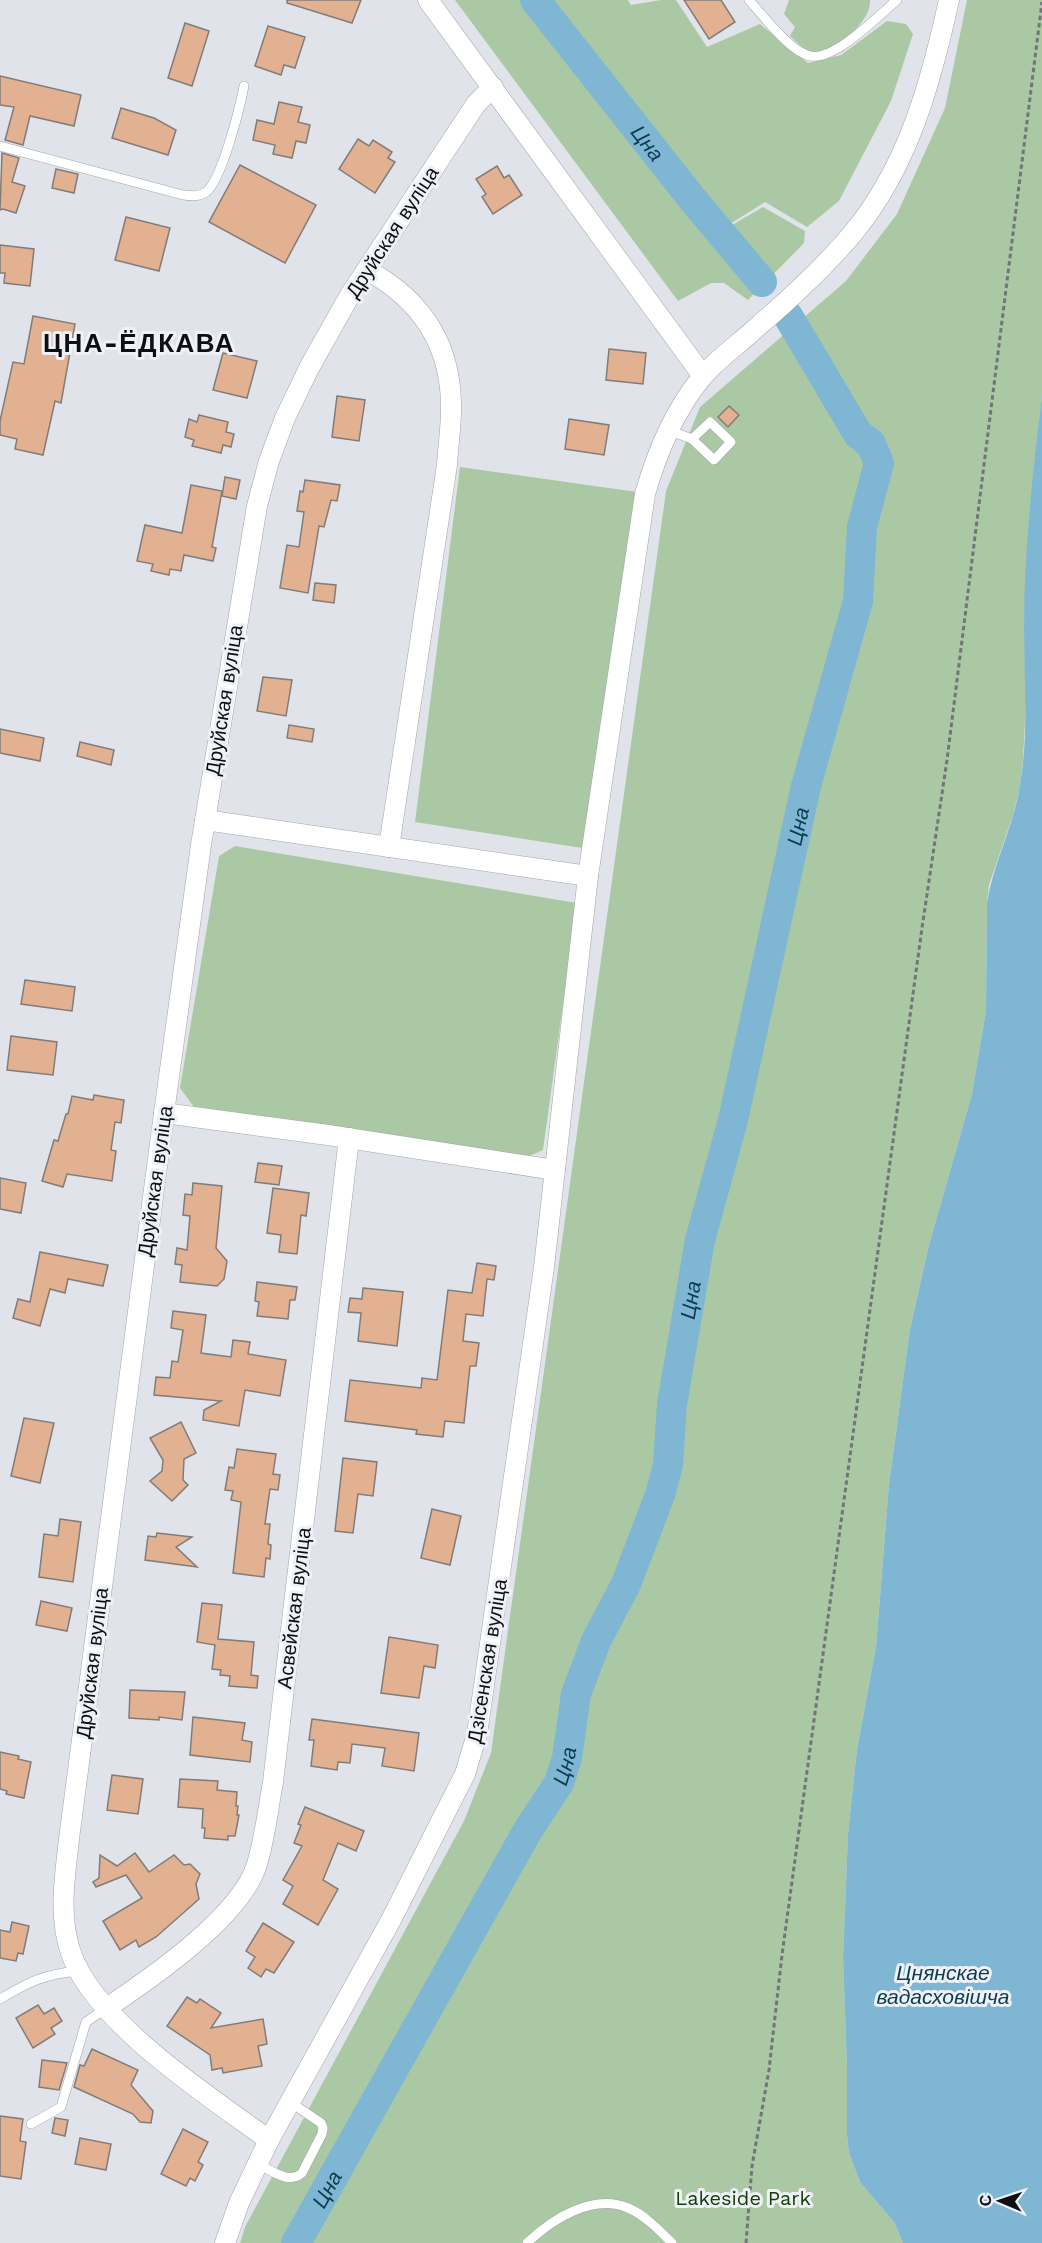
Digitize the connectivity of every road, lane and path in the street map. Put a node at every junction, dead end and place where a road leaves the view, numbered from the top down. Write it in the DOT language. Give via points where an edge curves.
graph roads {
  1 [pos="428,0"];
  2 [pos="749,0"];
  3 [pos="897,0"];
  4 [pos="949,0"];
  5 [pos="1042,2"];
  6 [pos="244,86"];
  7 [pos="493,87"];
  8 [pos="0,146"];
  9 [pos="368,270"];
  10 [pos="703,376"];
  11 [pos="668,430"];
  12 [pos="692,439"];
  13 [pos="205,820"];
  14 [pos="389,847"];
  15 [pos="588,876"];
  16 [pos="164,1113"];
  17 [pos="349,1138"];
  18 [pos="555,1170"];
  19 [pos="80,1971"];
  20 [pos="0,2000"];
  21 [pos="105,2009"];
  22 [pos="290,2102"];
  23 [pos="31,2124"];
  24 [pos="269,2140"];
  25 [pos="258,2164"];
  26 [pos="225,2243"];
  27 [pos="527,2243"];
  28 [pos="672,2243"];
  29 [pos="746,2243"];
  1 -- 7 [label="street"];
  2 -- 3 [label="lane" via="801,52 818,56 841,47"];
  4 -- 10 [label="street, Дзісенская вуліца" via="925,93 909,138 882,193 819,271"];
  5 -- 29 [label="path" via="947,760 769,2070 752,2166"];
  6 -- 8 [label="lane" via="216,179 204,194 183,195"];
  7 -- 9 [label="street, Друйская вуліца" via="476,104"];
  7 -- 10 [label="street"];
  9 -- 13 [label="street, Друйская вуліца" via="309,368 269,461 251,539"];
  9 -- 14 [label="street" via="406,296 438,341 449,374 451,410 447,465"];
  10 -- 11 [label="street, Дзісенская вуліца"];
  11 -- 12 [label="lane"];
  11 -- 15 [label="street, Дзісенская вуліца" via="645,494"];
  13 -- 14 [label="street"];
  13 -- 16 [label="street, Друйская вуліца"];
  14 -- 15 [label="street"];
  15 -- 18 [label="street, Дзісенская вуліца"];
  16 -- 17 [label="street"];
  16 -- 19 [label="street, Друйская вуліца" via="68,1849 64,1922 71,1955"];
  17 -- 18 [label="street"];
  17 -- 21 [label="street, Асвейская вуліца" via="273,1782 257,1866 244,1892 213,1926"];
  18 -- 22 [label="street, Дзісенская вуліца" via="472,1754 391,1920"];
  19 -- 20 [label="lane" via="33,1980"];
  19 -- 21 [label="street, Друйская вуліца"];
  21 -- 23 [label="lane" via="86,2022 61,2107"];
  21 -- 24 [label="street, Друйская вуліца" via="172,2068"];
  22 -- 24 [label="street, Дзісенская вуліца"];
  22 -- 25 [label="lane" via="323,2128 302,2174 286,2178"];
  24 -- 25 [label="street"];
  25 -- 26 [label="street"];
  27 -- 28 [label="lane" via="560,2218 595,2204 629,2208"];
}
